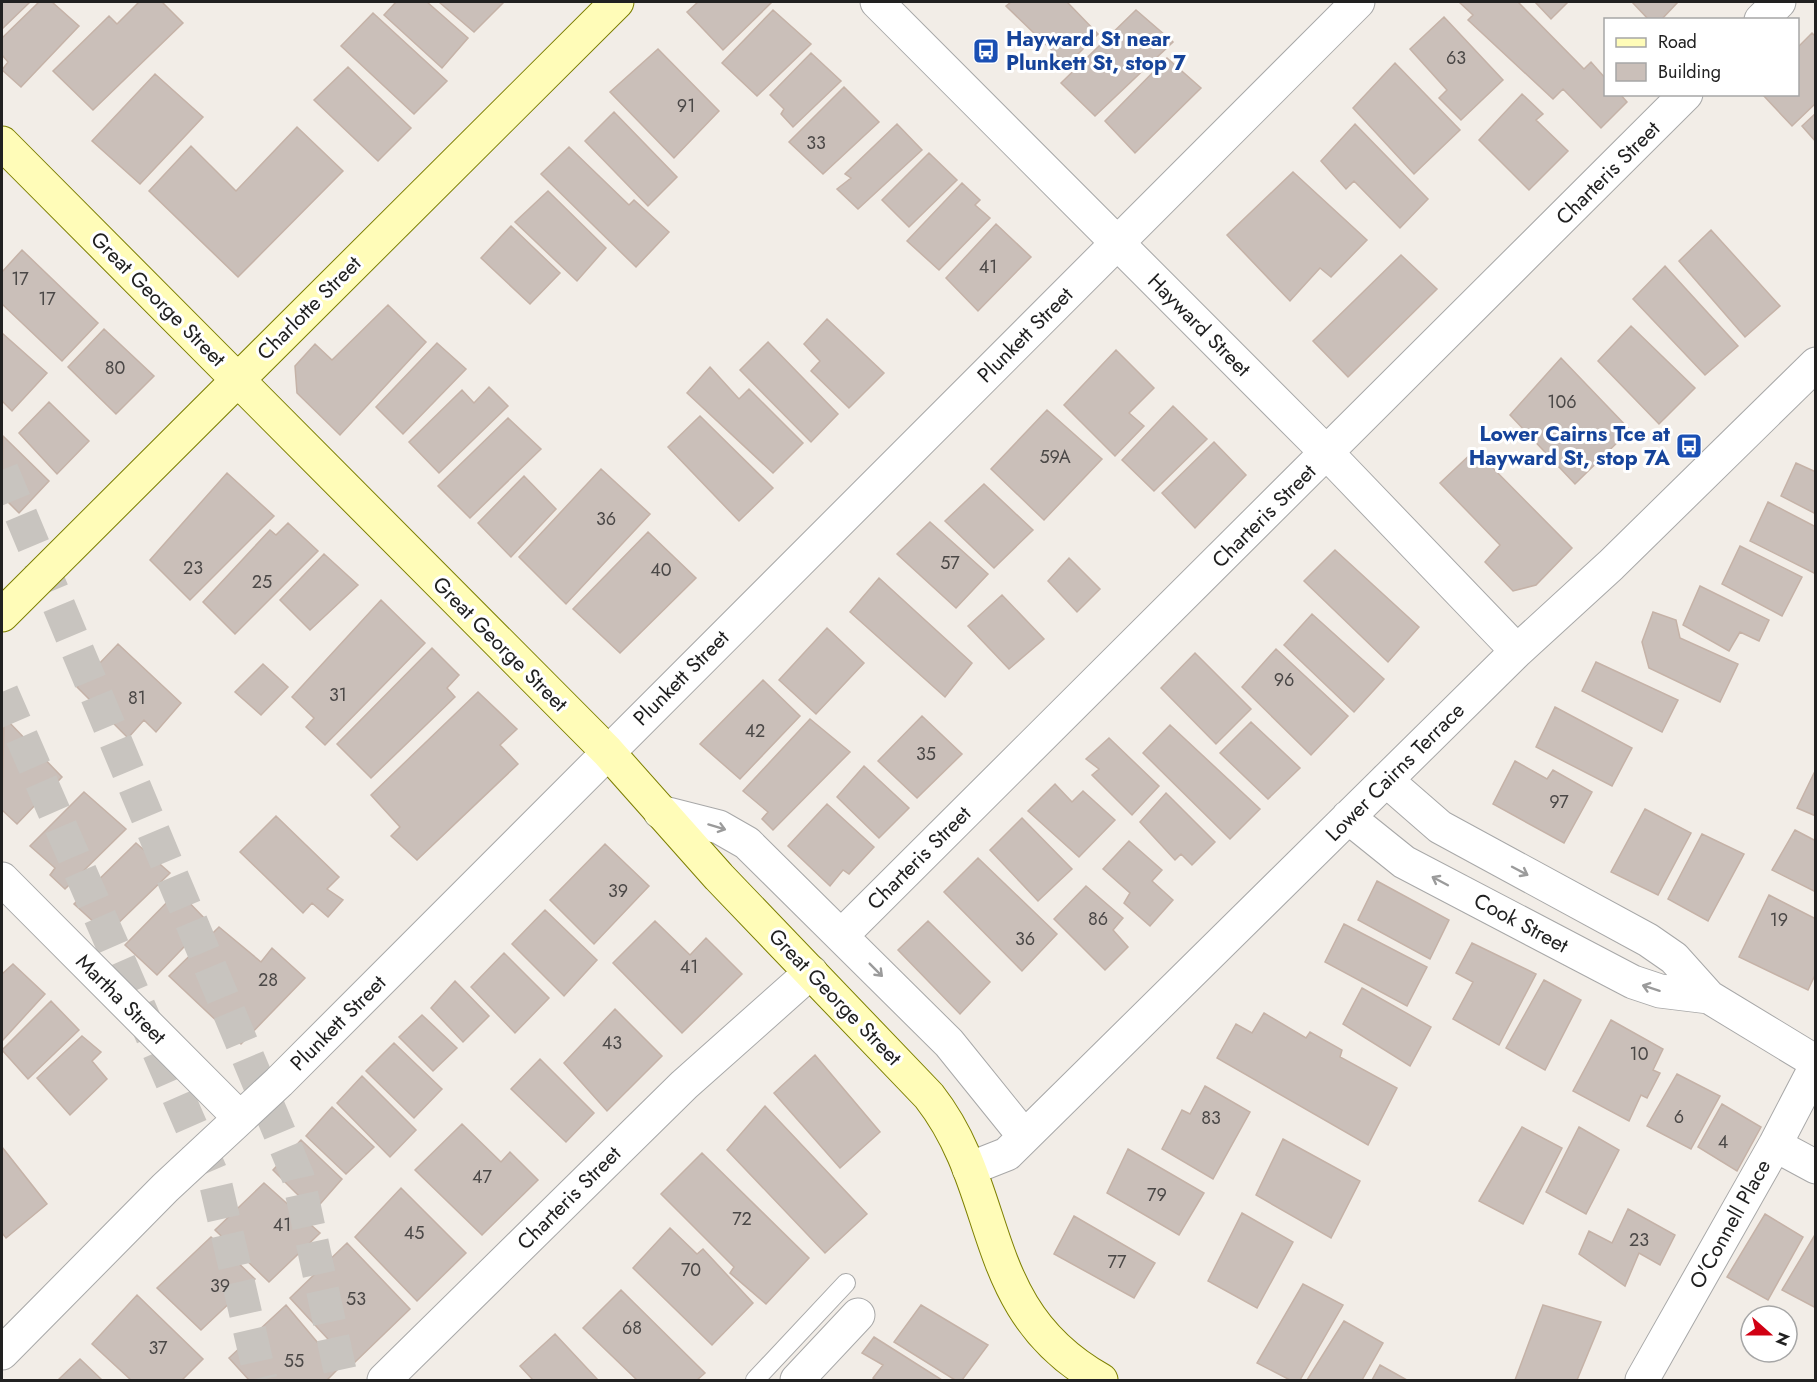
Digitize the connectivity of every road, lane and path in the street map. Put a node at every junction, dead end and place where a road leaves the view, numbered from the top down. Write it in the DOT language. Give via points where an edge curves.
graph roads {
  1 [pos="617,2"];
  2 [pos="877,2"];
  3 [pos="1358,2"];
  4 [pos="1779,2"];
  5 [pos="1763,18"];
  6 [pos="1684,96"];
  7 [pos="2,143"];
  8 [pos="1118,243"];
  9 [pos="1815,364"];
  10 [pos="237,379"];
  11 [pos="1327,453"];
  12 [pos="2,615"];
  13 [pos="1517,651"];
  14 [pos="607,752"];
  15 [pos="1386,780"];
  16 [pos="660,812"];
  17 [pos="1348,817"];
  18 [pos="2,879"];
  19 [pos="841,936"];
  20 [pos="811,972"];
  21 [pos="1709,997"];
  22 [pos="1815,1064"];
  23 [pos="240,1118"];
  24 [pos="1024,1136"];
  25 [pos="1775,1145"];
  26 [pos="1815,1167"];
  27 [pos="969,1170"];
  28 [pos="846,1283"];
  29 [pos="858,1315"];
  30 [pos="2,1353"];
  31 [pos="384,1380"];
  32 [pos="755,1380"];
  33 [pos="796,1380"];
  34 [pos="1101,1380"];
  35 [pos="1642,1380"];
  1 -- 10 [label="street, Charlotte Street"];
  2 -- 8 [label="street, Hayward Street"];
  3 -- 8 [label="street, Plunkett Street"];
  4 -- 5 [label="street"];
  6 -- 11 [label="street, Charteris Street"];
  7 -- 10 [label="street, Great George Street"];
  8 -- 11 [label="street, Hayward Street"];
  8 -- 14 [label="street, Plunkett Street"];
  9 -- 13 [label="street, Lower Cairns Terrace" via="1611,565"];
  10 -- 12 [label="street, Charlotte Street"];
  10 -- 14 [label="street, Great George Street"];
  11 -- 13 [label="street, Hayward Street"];
  11 -- 19 [label="street, Charteris Street"];
  13 -- 15 [label="street, Lower Cairns Terrace"];
  14 -- 16 [label="street, Great George Street"];
  14 -- 23 [label="street, Plunkett Street"];
  15 -- 17 [label="street, Lower Cairns Terrace"];
  15 -- 21 [label="street, Cook Street, one-way" via="1440,827 1648,940 1674,958"];
  16 -- 19 [label="street, one-way" via="733,832"];
  16 -- 20 [label="street, Great George Street"];
  21 -- 17 [label="street, Cook Street, one-way" via="1660,991 1633,982 1404,862"];
  17 -- 24 [label="street, Lower Cairns Terrace"];
  18 -- 23 [label="street, Martha Street"];
  19 -- 24 [label="street, one-way" via="949,1043"];
  20 -- 27 [label="street, Great George Street" via="929,1096 954,1131"];
  20 -- 31 [label="street, Charteris Street" via="684,1085"];
  21 -- 22 [label="street, Cook Street"];
  22 -- 25 [label="street, O'Connell Place"];
  23 -- 30 [label="street, Plunkett Street"];
  24 -- 27 [label="street, Lower Cairns Terrace" via="1007,1154"];
  25 -- 26 [label="street"];
  25 -- 35 [label="street, O'Connell Place"];
  27 -- 34 [label="street, Great George Street" via="1000,1263 1027,1316 1057,1349"];
  28 -- 32 [label="lane"];
  29 -- 33 [label="street"];
}
